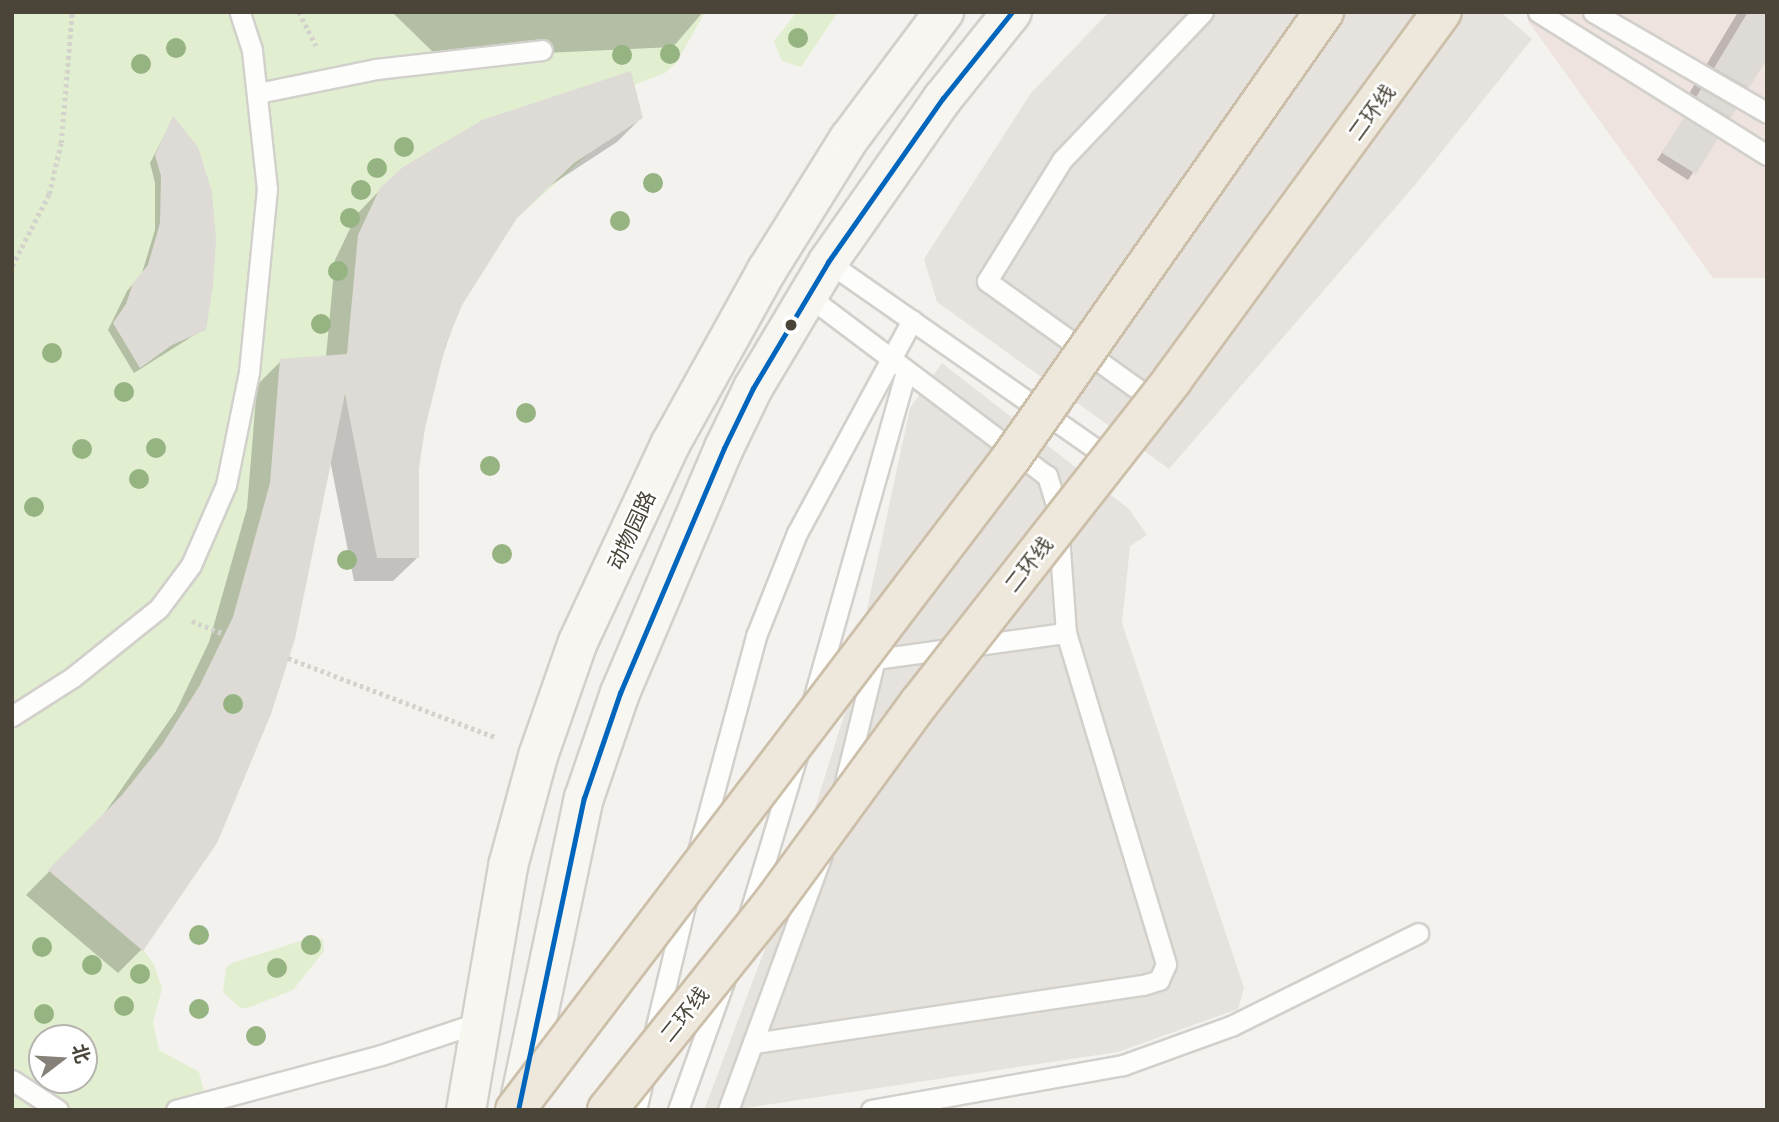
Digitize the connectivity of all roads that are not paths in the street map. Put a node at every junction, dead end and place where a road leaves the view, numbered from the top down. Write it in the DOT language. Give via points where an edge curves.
graph roads {
  1 [pos="240,12"];
  2 [pos="944,12"];
  3 [pos="1012,12"];
  4 [pos="1203,12"];
  5 [pos="1324,12"];
  6 [pos="1419,12"];
  7 [pos="1442,12"];
  8 [pos="1538,12"];
  9 [pos="1593,12"];
  10 [pos="542,50"];
  11 [pos="258,93"];
  12 [pos="1767,113"];
  13 [pos="1767,155"];
  14 [pos="828,262"];
  15 [pos="808,296"];
  16 [pos="912,320"];
  17 [pos="899,365"];
  18 [pos="1161,405"];
  19 [pos="1066,634"];
  20 [pos="12,716"];
  21 [pos="1418,933"];
  22 [pos="480,1022"];
  23 [pos="754,1042"];
  24 [pos="12,1080"];
  25 [pos="58,1110"];
  26 [pos="176,1110"];
  27 [pos="466,1110"];
  28 [pos="516,1110"];
  29 [pos="607,1110"];
  30 [pos="636,1110"];
  31 [pos="678,1110"];
  32 [pos="728,1110"];
  33 [pos="871,1110"];
  1 -- 11 [label="lane"];
  2 -- 22 [label="main road, 动物园路" via="849,139 716,359 578,642 538,756 508,866"];
  3 -- 14 [label="main road" via="943,98"];
  4 -- 18 [label="lane" via="1062,160 987,281"];
  5 -- 28 [label="highway, bridge" via="1011,458"];
  6 -- 18 [label="lane" via="1437,27"];
  7 -- 29 [label="highway, 二环线, bridge" via="1173,379 920,702 772,904"];
  8 -- 13 [label="lane"];
  9 -- 12 [label="lane"];
  10 -- 11 [label="lane" via="387,67"];
  11 -- 20 [label="lane" via="267,189 261,264 249,372 226,485 191,565 159,608 73,677"];
  14 -- 15 [label="main road"];
  14 -- 16 [label="lane"];
  15 -- 17 [label="lane"];
  15 -- 28 [label="main road" via="723,448 620,694 584,798"];
  16 -- 17 [label="lane"];
  16 -- 18 [label="lane" via="1117,463"];
  17 -- 19 [label="lane" via="1047,476 1057,508"];
  17 -- 30 [label="lane" via="797,533 756,636 721,756"];
  17 -- 31 [label="lane" via="757,892"];
  19 -- 23 [label="lane" via="875,659 852,764 804,912"];
  19 -- 23 [label="lane" via="1166,964 1159,980"];
  21 -- 33 [label="lane" via="1231,1026 1123,1065"];
  22 -- 26 [label="lane" via="381,1055"];
  22 -- 27 [label="main road, 动物园路"];
  23 -- 32 [label="lane"];
  24 -- 25 [label="lane"];
}
